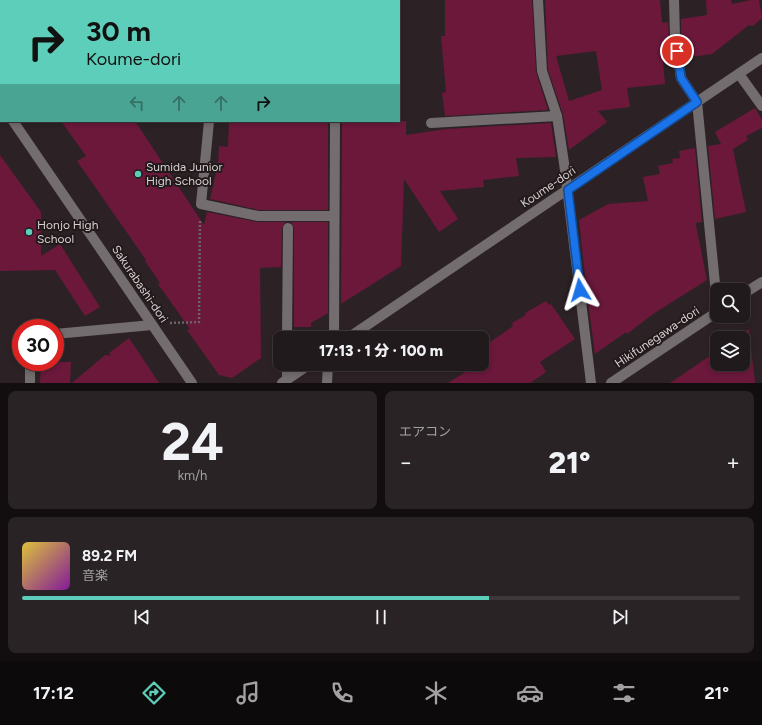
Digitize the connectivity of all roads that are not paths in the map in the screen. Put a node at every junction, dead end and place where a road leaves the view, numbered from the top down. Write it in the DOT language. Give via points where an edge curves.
graph roads {
  1 [pos="538,0"];
  2 [pos="674,0"];
  3 [pos="762,58"];
  4 [pos="739,74"];
  5 [pos="697,102"];
  6 [pos="762,106"];
  7 [pos="556,116"];
  8 [pos="14,122"];
  9 [pos="209,122"];
  10 [pos="335,122"];
  11 [pos="431,123"];
  12 [pos="568,190"];
  13 [pos="334,216"];
  14 [pos="288,228"];
  15 [pos="762,282"];
  16 [pos="715,283"];
  17 [pos="750,290"];
  18 [pos="710,317"];
  19 [pos="152,325"];
  20 [pos="287,331"];
  21 [pos="334,331"];
  22 [pos="358,331"];
  23 [pos="64,333"];
  24 [pos="30,371"];
  25 [pos="286,371"];
  26 [pos="299,371"];
  27 [pos="328,371"];
  28 [pos="284,381"];
  29 [pos="30,383"];
  30 [pos="192,383"];
  31 [pos="327,383"];
  32 [pos="591,383"];
  33 [pos="611,383"];
  1 -- 7 [label="street" via="542,71"];
  2 -- 5 [label="street" via="675,37 681,78"];
  3 -- 4 [label="street, Koume-dori"];
  4 -- 5 [label="street, Koume-dori"];
  4 -- 6 [label="street"];
  5 -- 12 [label="street, Koume-dori"];
  5 -- 16 [label="street"];
  7 -- 11 [label="street"];
  7 -- 12 [label="street"];
  8 -- 19 [label="street, Sakurabashi-dori"];
  9 -- 13 [label="street" via="200,204 258,216"];
  10 -- 13 [label="street"];
  12 -- 22 [label="street, Koume-dori"];
  12 -- 32 [label="street"];
  13 -- 21 [label="street"];
  14 -- 20 [label="street"];
  15 -- 17 [label="street"];
  18 -- 33 [label="street, Hikifunegawa-dori"];
  19 -- 23 [label="street"];
  19 -- 30 [label="street, Sakurabashi-dori"];
  24 -- 29 [label="street"];
  25 -- 28 [label="street"];
  26 -- 28 [label="street"];
  27 -- 31 [label="street"];
}
